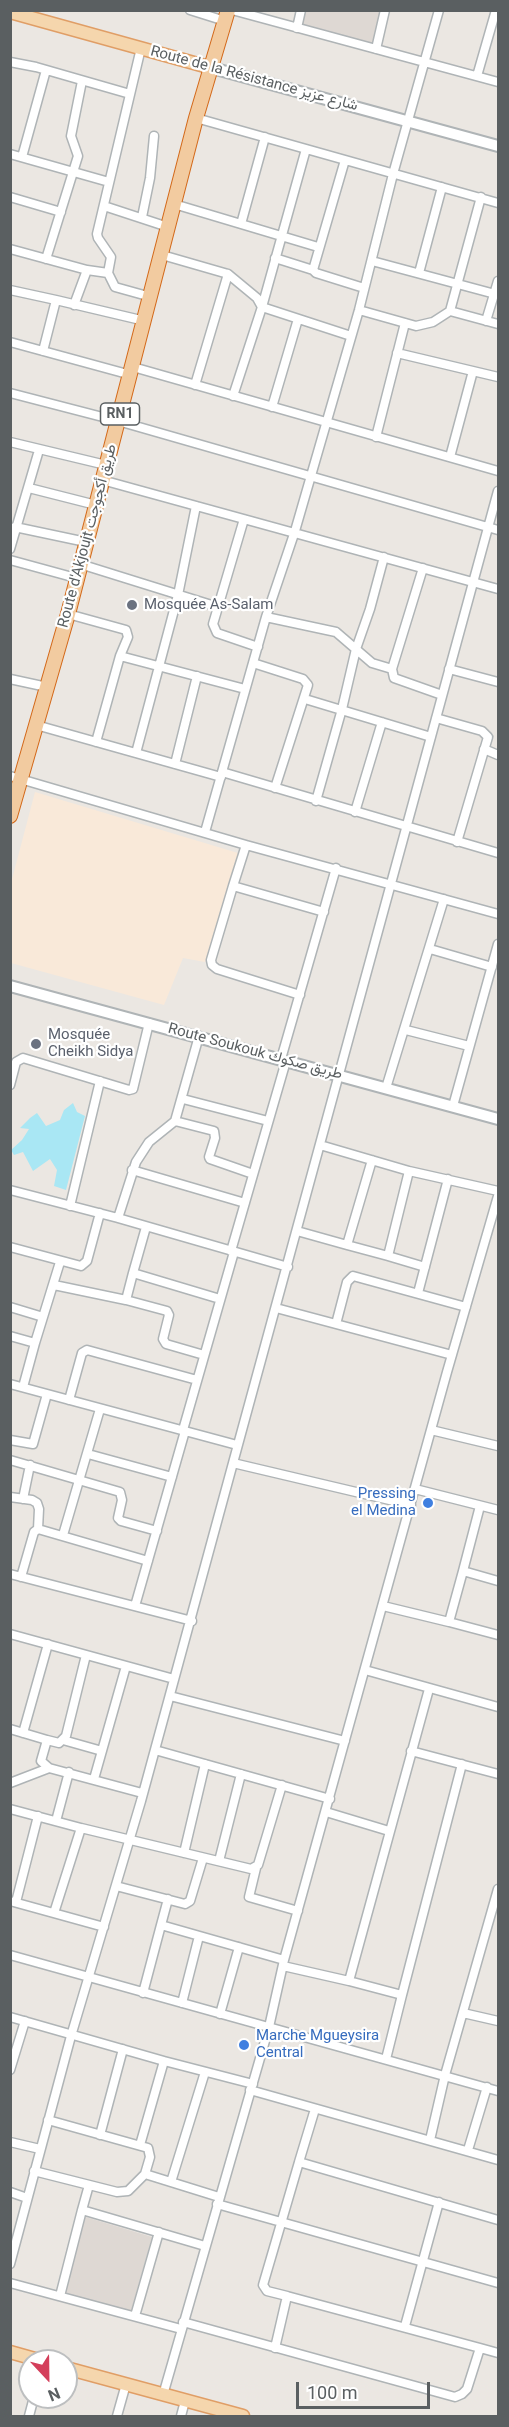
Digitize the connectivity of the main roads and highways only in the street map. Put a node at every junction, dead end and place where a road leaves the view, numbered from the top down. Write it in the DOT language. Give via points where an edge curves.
graph roads {
  1 [pos="10,12"];
  2 [pos="228,14"];
  3 [pos="212,68"];
  4 [pos="15,778"];
  5 [pos="10,816"];
  6 [pos="78,2371"];
  7 [pos="243,2416"];
  1 -- 3 [label="main road, Route de la Résistance شارع عزيز"];
  2 -- 3 [label="highway, Route d'Akjoujt طريق أكجوجت / RN1"];
  3 -- 4 [label="highway, Route d'Akjoujt طريق أكجوجت / RN1" via="68,614 36,726"];
  4 -- 5 [label="highway, Route d'Akjoujt طريق أكجوجت / RN1"];
  6 -- 7 [label="main road"];
}
